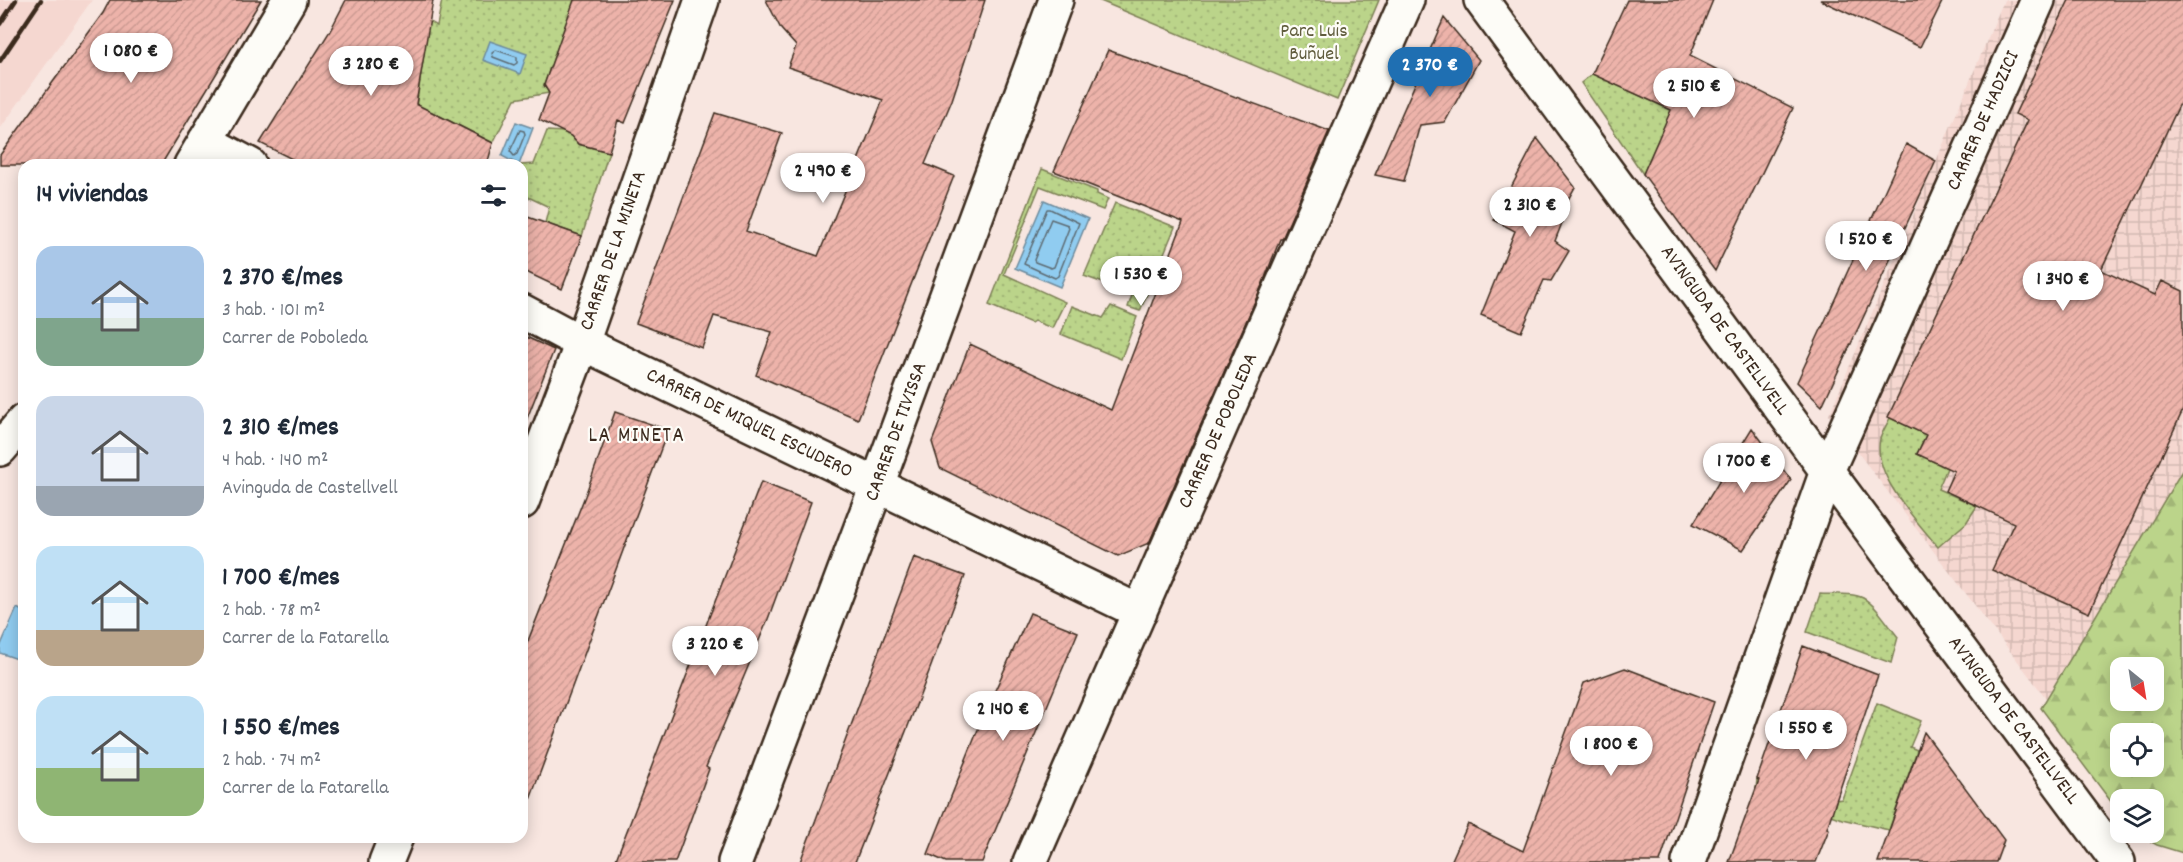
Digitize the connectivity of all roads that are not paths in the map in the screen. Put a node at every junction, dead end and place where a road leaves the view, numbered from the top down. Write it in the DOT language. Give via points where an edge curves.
graph roads {
  1 [pos="289,0"];
  2 [pos="702,0"];
  3 [pos="1056,0"];
  4 [pos="1407,0"];
  5 [pos="1481,0"];
  6 [pos="2038,0"];
  7 [pos="198,153"];
  8 [pos="224,159"];
  9 [pos="528,314"];
  10 [pos="582,343"];
  11 [pos="18,428"];
  12 [pos="0,449"];
  13 [pos="1827,471"];
  14 [pos="877,485"];
  15 [pos="528,486"];
  16 [pos="1140,612"];
  17 [pos="394,843"];
  18 [pos="386,862"];
  19 [pos="735,862"];
  20 [pos="1030,862"];
  21 [pos="1689,862"];
  22 [pos="2118,862"];
  1 -- 7 [label="street"];
  2 -- 10 [label="street, CARRER DE LA MINETA"];
  3 -- 14 [label="street, CARRER DE TIVISSA"];
  4 -- 16 [label="street, CARRER DE POBOLEDA"];
  5 -- 13 [label="street, AVINGUDA DE CASTELLVELL"];
  6 -- 13 [label="street, CARRER DE HADZICI"];
  7 -- 8 [label="street"];
  9 -- 10 [label="street, CARRER DE MIQUEL ESCUDERO"];
  10 -- 14 [label="street, CARRER DE MIQUEL ESCUDERO"];
  10 -- 15 [label="street, CARRER DE LA MINETA"];
  11 -- 12 [label="street"];
  13 -- 21 [label="street, CARRER DE HADZICI"];
  13 -- 22 [label="street, AVINGUDA DE CASTELLVELL"];
  14 -- 16 [label="street, CARRER DE MIQUEL ESCUDERO"];
  14 -- 19 [label="street, CARRER DE TIVISSA"];
  16 -- 20 [label="street, CARRER DE POBOLEDA"];
  17 -- 18 [label="street"];
}
